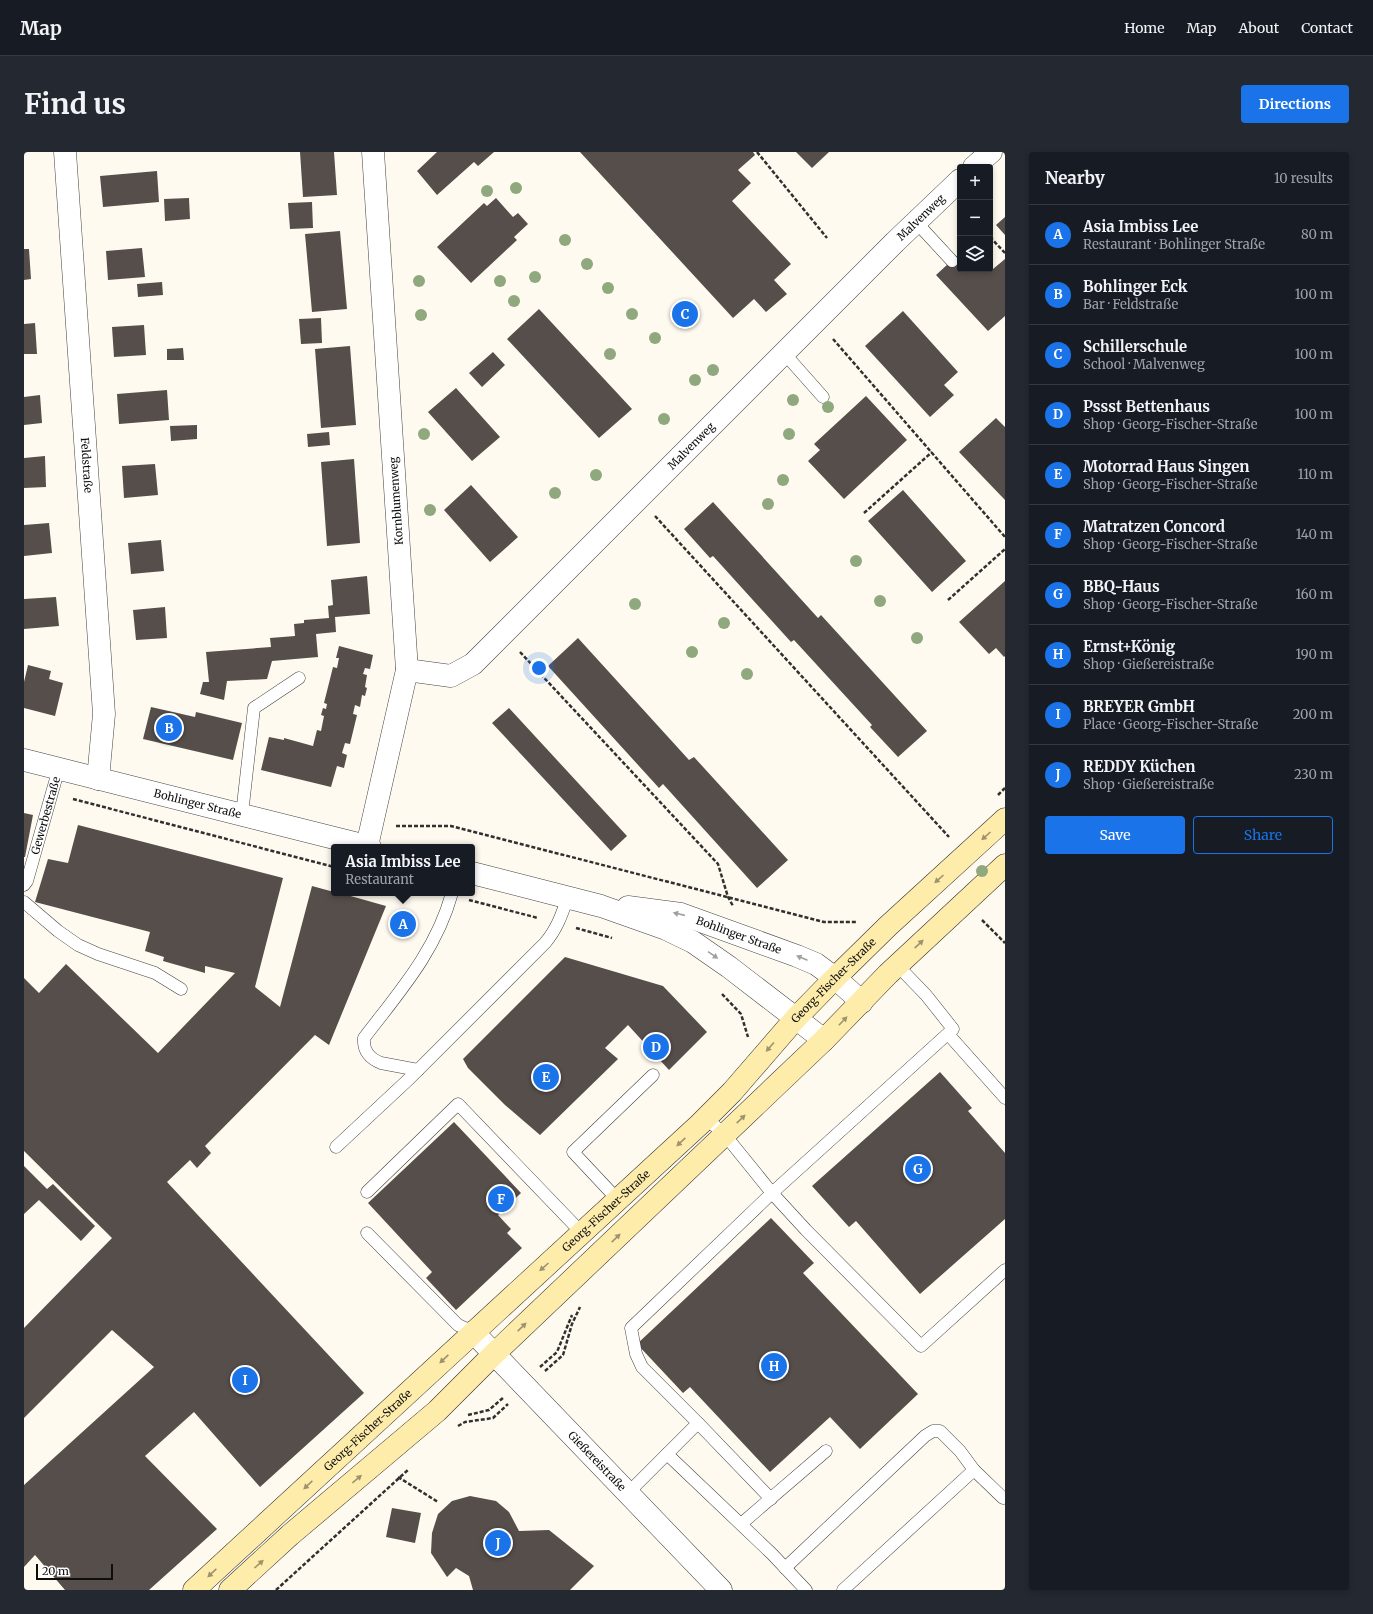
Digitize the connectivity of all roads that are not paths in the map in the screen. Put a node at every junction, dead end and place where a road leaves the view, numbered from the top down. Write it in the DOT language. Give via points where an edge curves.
graph roads {
  1 [pos="65,152"];
  2 [pos="373,152"];
  3 [pos="991,152"];
  4 [pos="977,164"];
  5 [pos="957,183"];
  6 [pos="916,222"];
  7 [pos="952,261"];
  8 [pos="784,353"];
  9 [pos="823,397"];
  10 [pos="408,670"];
  11 [pos="299,678"];
  12 [pos="24,760"];
  13 [pos="59,768"];
  14 [pos="98,779"];
  15 [pos="242,814"];
  16 [pos="1005,819"];
  17 [pos="370,840"];
  18 [pos="1005,865"];
  19 [pos="475,874"];
  20 [pos="24,885"];
  21 [pos="451,896"];
  22 [pos="568,897"];
  23 [pos="24,902"];
  24 [pos="601,906"];
  25 [pos="897,965"];
  26 [pos="835,978"];
  27 [pos="181,989"];
  28 [pos="862,1002"];
  29 [pos="796,1018"];
  30 [pos="948,1034"];
  31 [pos="824,1040"];
  32 [pos="418,1070"];
  33 [pos="653,1075"];
  34 [pos="1005,1098"];
  35 [pos="706,1118"];
  36 [pos="724,1135"];
  37 [pos="336,1147"];
  38 [pos="367,1192"];
  39 [pos="772,1193"];
  40 [pos="618,1200"];
  41 [pos="367,1233"];
  42 [pos="582,1233"];
  43 [pos="1005,1270"];
  44 [pos="473,1332"];
  45 [pos="494,1354"];
  46 [pos="698,1424"];
  47 [pos="826,1451"];
  48 [pos="667,1454"];
  49 [pos="974,1470"];
  50 [pos="628,1493"];
  51 [pos="1004,1498"];
  52 [pos="771,1499"];
  53 [pos="741,1524"];
  54 [pos="785,1568"];
  55 [pos="194,1590"];
  56 [pos="230,1590"];
  57 [pos="721,1590"];
  58 [pos="806,1590"];
  59 [pos="843,1590"];
  1 -- 14 [label="street, Feldstraße" via="104,714"];
  2 -- 10 [label="street, Kornblumenweg"];
  3 -- 4 [label="street"];
  5 -- 6 [label="street, Malvenweg"];
  6 -- 7 [label="lane"];
  6 -- 8 [label="street, Malvenweg"];
  8 -- 9 [label="lane"];
  8 -- 10 [label="street, Malvenweg" via="473,664 451,676"];
  10 -- 17 [label="street, Kornblumenweg"];
  11 -- 15 [label="lane" via="254,708"];
  12 -- 13 [label="street, Bohlinger Straße"];
  13 -- 14 [label="street, Bohlinger Straße"];
  13 -- 20 [label="lane, Gewerbestraße"];
  14 -- 15 [label="street, Bohlinger Straße"];
  15 -- 17 [label="street, Bohlinger Straße"];
  16 -- 26 [label="main road, Georg-Fischer-Straße, one-way"];
  25 -- 18 [label="main road, one-way"];
  19 -- 22 [label="street, Bohlinger Straße"];
  21 -- 32 [label="lane" via="432,943 416,971 364,1038 363,1047 375,1061"];
  22 -- 24 [label="street, Bohlinger Straße"];
  22 -- 32 [label="lane" via="552,934"];
  23 -- 27 [label="lane" via="78,945 155,973"];
  26 -- 24 [label="street, Bohlinger Straße, one-way" via="816,964 681,914 646,908"];
  24 -- 29 [label="street, Bohlinger Straße, one-way" via="666,929 694,942"];
  25 -- 28 [label="main road"];
  25 -- 30 [label="lane" via="926,995 953,1029"];
  26 -- 28 [label="street, Bohlinger Straße"];
  26 -- 29 [label="main road, Georg-Fischer-Straße"];
  31 -- 28 [label="main road, one-way"];
  29 -- 31 [label="street, Bohlinger Straße"];
  29 -- 35 [label="main road, Georg-Fischer-Straße, one-way"];
  30 -- 34 [label="lane"];
  30 -- 39 [label="lane"];
  36 -- 31 [label="main road, one-way"];
  32 -- 37 [label="lane"];
  33 -- 40 [label="lane" via="573,1152"];
  35 -- 36 [label="lane"];
  35 -- 40 [label="main road, Georg-Fischer-Straße, one-way"];
  36 -- 39 [label="lane"];
  45 -- 36 [label="main road, one-way"];
  38 -- 42 [label="lane" via="458,1104"];
  39 -- 43 [label="lane" via="921,1346"];
  39 -- 46 [label="lane" via="631,1328 636,1354 642,1368"];
  40 -- 42 [label="main road, Georg-Fischer-Straße"];
  41 -- 44 [label="lane" via="458,1325"];
  42 -- 44 [label="main road, Georg-Fischer-Straße, one-way"];
  44 -- 45 [label="street, Gießereistraße"];
  44 -- 55 [label="main road, Georg-Fischer-Straße, one-way"];
  45 -- 50 [label="street, Gießereistraße"];
  56 -- 45 [label="main road, one-way" via="290,1535 437,1411"];
  46 -- 48 [label="lane"];
  46 -- 52 [label="lane"];
  47 -- 52 [label="lane"];
  48 -- 50 [label="lane"];
  48 -- 53 [label="lane"];
  49 -- 51 [label="lane"];
  49 -- 54 [label="lane" via="940,1431 933,1431"];
  49 -- 59 [label="lane"];
  50 -- 57 [label="street, Gießereistraße"];
  52 -- 53 [label="lane"];
  53 -- 54 [label="lane"];
  54 -- 58 [label="lane"];
}
